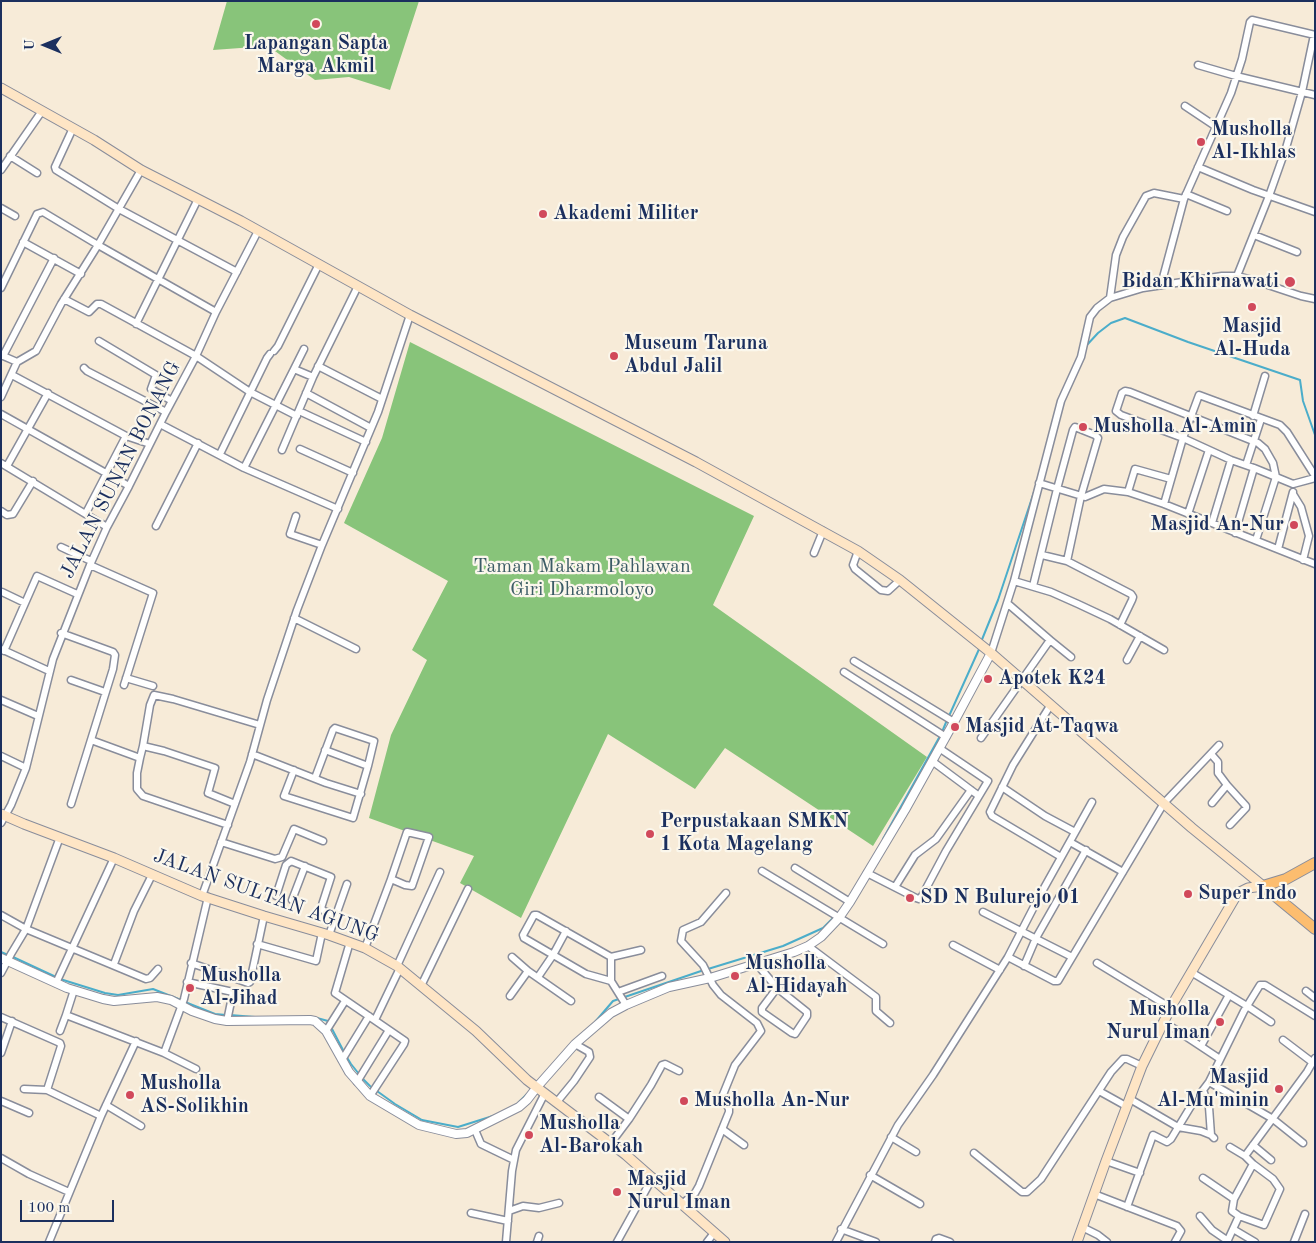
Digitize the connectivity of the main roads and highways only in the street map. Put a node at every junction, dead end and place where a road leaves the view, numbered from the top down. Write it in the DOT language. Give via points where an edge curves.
graph roads {
  1 [pos="1,88"];
  2 [pos="3,818"];
  3 [pos="1315,863"];
  4 [pos="1263,886"];
  5 [pos="1315,930"];
  6 [pos="725,1242"];
  7 [pos="1077,1242"];
  1 -- 4 [label="main road" via="142,170 410,315 696,462 858,551 900,580 986,650"];
  2 -- 6 [label="main road, JALAN SULTAN AGUNG" via="114,858 205,897 350,942 399,967 556,1103 653,1177"];
  3 -- 4 [label="main road" via="1286,880"];
  4 -- 5 [label="main road"];
  4 -- 7 [label="main road" via="1245,889 1236,896 1170,1008 1142,1066"];
}
